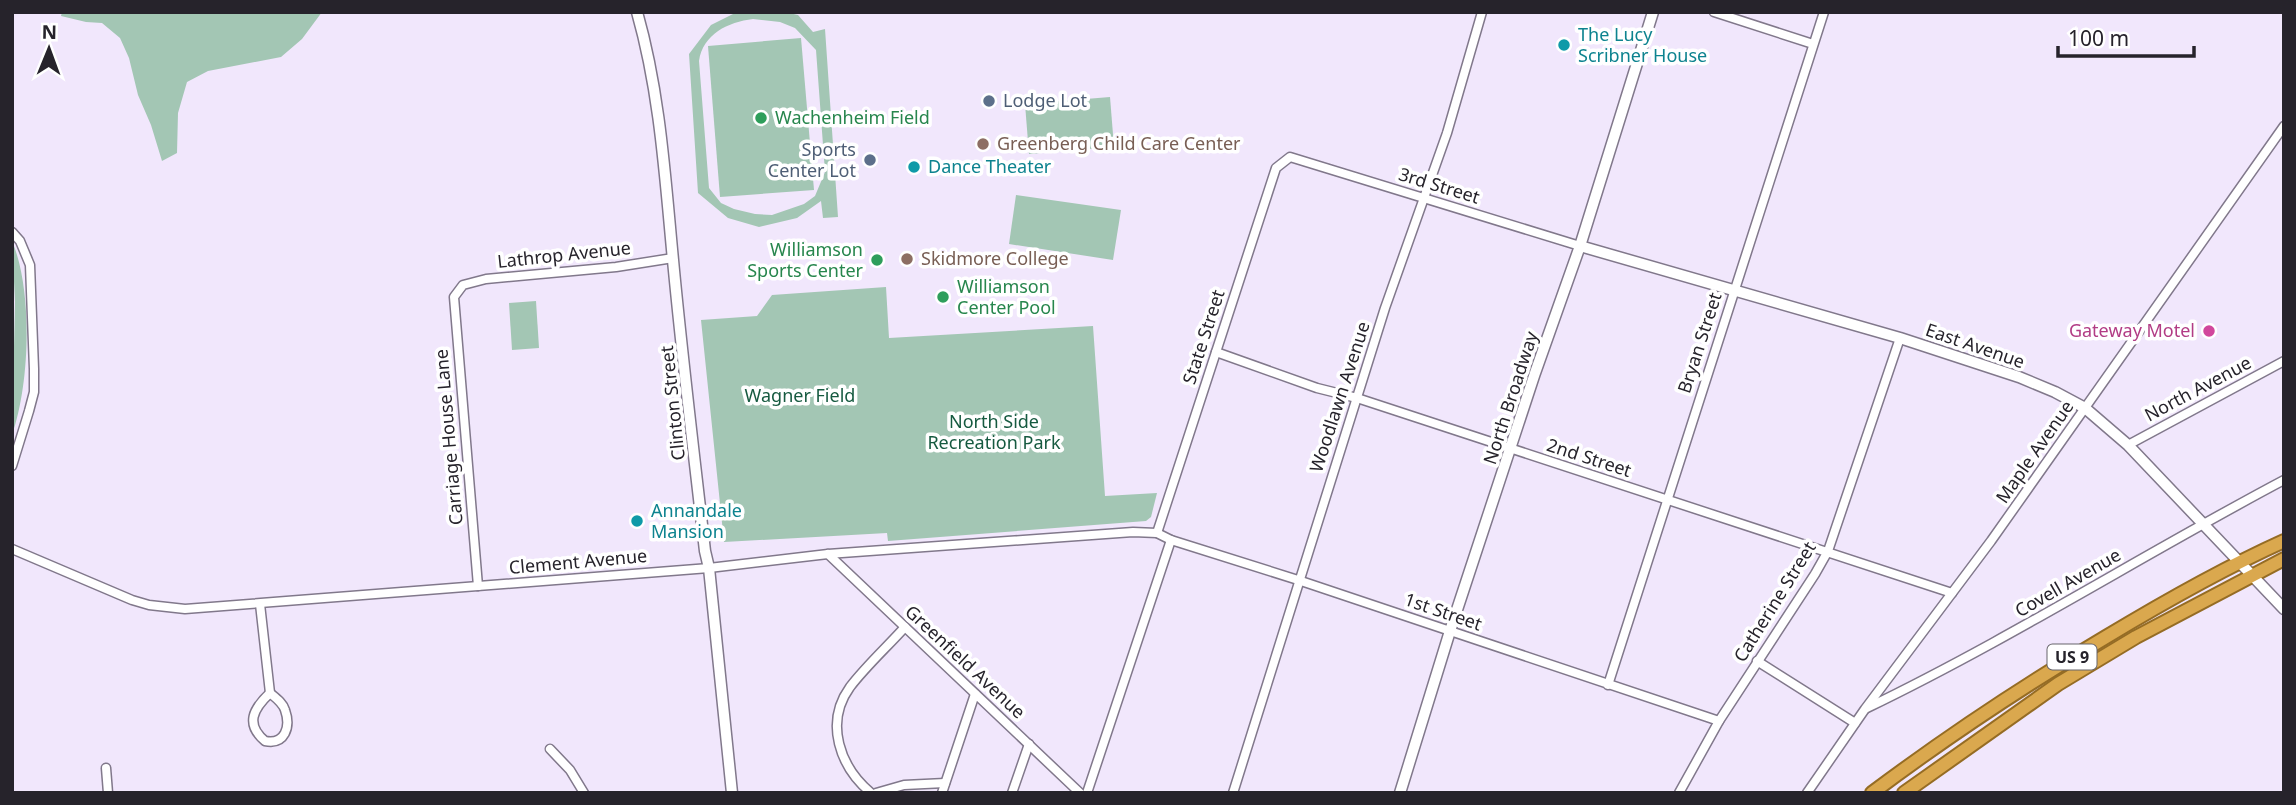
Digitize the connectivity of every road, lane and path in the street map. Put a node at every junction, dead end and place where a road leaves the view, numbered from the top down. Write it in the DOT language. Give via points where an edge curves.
graph roads {
  1 [pos="637,12"];
  2 [pos="1482,12"];
  3 [pos="1653,12"];
  4 [pos="1714,12"];
  5 [pos="1824,12"];
  6 [pos="1813,44"];
  7 [pos="2284,126"];
  8 [pos="1290,157"];
  9 [pos="1424,198"];
  10 [pos="12,232"];
  11 [pos="1580,246"];
  12 [pos="673,258"];
  13 [pos="461,288"];
  14 [pos="1733,290"];
  15 [pos="1900,338"];
  16 [pos="1216,352"];
  17 [pos="2284,361"];
  18 [pos="1357,398"];
  19 [pos="2085,408"];
  20 [pos="2128,445"];
  21 [pos="1511,449"];
  22 [pos="12,466"];
  23 [pos="2284,480"];
  24 [pos="1666,500"];
  25 [pos="2204,523"];
  26 [pos="1157,533"];
  27 [pos="1171,540"];
  28 [pos="2284,541"];
  29 [pos="12,550"];
  30 [pos="1828,551"];
  31 [pos="828,554"];
  32 [pos="2284,559"];
  33 [pos="2239,561"];
  34 [pos="709,568"];
  35 [pos="2252,575"];
  36 [pos="1298,580"];
  37 [pos="478,586"];
  38 [pos="1952,593"];
  39 [pos="260,604"];
  40 [pos="2284,609"];
  41 [pos="905,627"];
  42 [pos="1450,631"];
  43 [pos="1757,661"];
  44 [pos="1608,685"];
  45 [pos="270,693"];
  46 [pos="975,694"];
  47 [pos="1865,709"];
  48 [pos="1719,722"];
  49 [pos="1855,723"];
  50 [pos="1029,744"];
  51 [pos="551,749"];
  52 [pos="106,768"];
  53 [pos="945,783"];
  54 [pos="108,793"];
  55 [pos="584,793"];
  56 [pos="732,793"];
  57 [pos="871,793"];
  58 [pos="876,793"];
  59 [pos="942,793"];
  60 [pos="1012,793"];
  61 [pos="1080,793"];
  62 [pos="1087,793"];
  63 [pos="1233,793"];
  64 [pos="1400,793"];
  65 [pos="1679,793"];
  66 [pos="1807,793"];
  67 [pos="1872,793"];
  68 [pos="1904,793"];
  1 -- 12 [label="street, Clinton Street" via="659,120"];
  2 -- 9 [label="street, Woodlawn Avenue"];
  3 -- 11 [label="street, North Broadway"];
  4 -- 6 [label="street"];
  5 -- 6 [label="street, Bryan Street"];
  6 -- 14 [label="street, Bryan Street"];
  7 -- 19 [label="street, Maple Avenue"];
  8 -- 9 [label="street, 3rd Street"];
  8 -- 16 [label="street, State Street" via="1276,168"];
  9 -- 11 [label="street, 3rd Street"];
  9 -- 18 [label="street, Woodlawn Avenue"];
  10 -- 22 [label="street" via="30,265 34,392"];
  11 -- 14 [label="street, East Avenue"];
  11 -- 21 [label="street, North Broadway"];
  12 -- 13 [label="street, Lathrop Avenue" via="486,279"];
  12 -- 34 [label="street, Clinton Street"];
  13 -- 37 [label="street, Carriage House Lane" via="454,297 454,314"];
  14 -- 15 [label="street, East Avenue"];
  14 -- 24 [label="street, Bryan Street"];
  15 -- 19 [label="street, East Avenue" via="2020,377"];
  15 -- 30 [label="street, Catherine Street"];
  16 -- 18 [label="street, 2nd Street"];
  16 -- 26 [label="street, State Street"];
  17 -- 20 [label="street, North Avenue"];
  18 -- 21 [label="street, 2nd Street"];
  18 -- 36 [label="street, Woodlawn Avenue"];
  19 -- 20 [label="street, East Avenue"];
  19 -- 38 [label="street, Maple Avenue"];
  20 -- 25 [label="street, East Avenue"];
  21 -- 24 [label="street, 2nd Street"];
  21 -- 42 [label="street, North Broadway"];
  23 -- 25 [label="street, Covell Avenue"];
  24 -- 30 [label="street, 2nd Street"];
  24 -- 44 [label="street, Bryan Street"];
  25 -- 33 [label="street, East Avenue"];
  25 -- 47 [label="street, Covell Avenue" via="1951,667"];
  26 -- 27 [label="street, 1st Street"];
  26 -- 31 [label="street, Clement Avenue"];
  27 -- 36 [label="street, 1st Street"];
  27 -- 62 [label="street"];
  28 -- 33 [label="highway, US 9"];
  29 -- 39 [label="street, Clement Avenue" via="149,605 186,609"];
  30 -- 38 [label="street, 2nd Street"];
  30 -- 43 [label="street, Catherine Street"];
  31 -- 34 [label="street, Clement Avenue"];
  31 -- 41 [label="street, Greenfield Avenue"];
  32 -- 35 [label="highway, US 9"];
  33 -- 35 [label="street, East Avenue"];
  33 -- 67 [label="highway, US 9" via="2013,692"];
  34 -- 37 [label="street, Clement Avenue"];
  34 -- 56 [label="street, Clinton Street"];
  35 -- 40 [label="street, East Avenue"];
  35 -- 68 [label="highway, US 9" via="2058,684"];
  36 -- 42 [label="street, 1st Street"];
  36 -- 63 [label="street, Woodlawn Avenue"];
  37 -- 39 [label="street, Clement Avenue"];
  38 -- 47 [label="street, Maple Avenue"];
  39 -- 45 [label="street"];
  41 -- 46 [label="street, Greenfield Avenue"];
  41 -- 57 [label="street" via="849,688 839,708 840,751"];
  42 -- 44 [label="street, 1st Street"];
  42 -- 64 [label="street, North Broadway"];
  43 -- 48 [label="street, Catherine Street"];
  43 -- 49 [label="street"];
  44 -- 48 [label="street, 1st Street"];
  45 -- 45 [label="street" via="252,722 265,741 277,742 288,724 285,709"];
  46 -- 50 [label="street, Greenfield Avenue"];
  46 -- 53 [label="street"];
  47 -- 49 [label="street, Maple Avenue"];
  48 -- 65 [label="street, Catherine Street"];
  49 -- 66 [label="street, Maple Avenue"];
  50 -- 60 [label="street"];
  50 -- 61 [label="street, Greenfield Avenue"];
  51 -- 55 [label="street"];
  52 -- 54 [label="street"];
  53 -- 58 [label="street" via="904,785"];
  53 -- 59 [label="street"];
}
